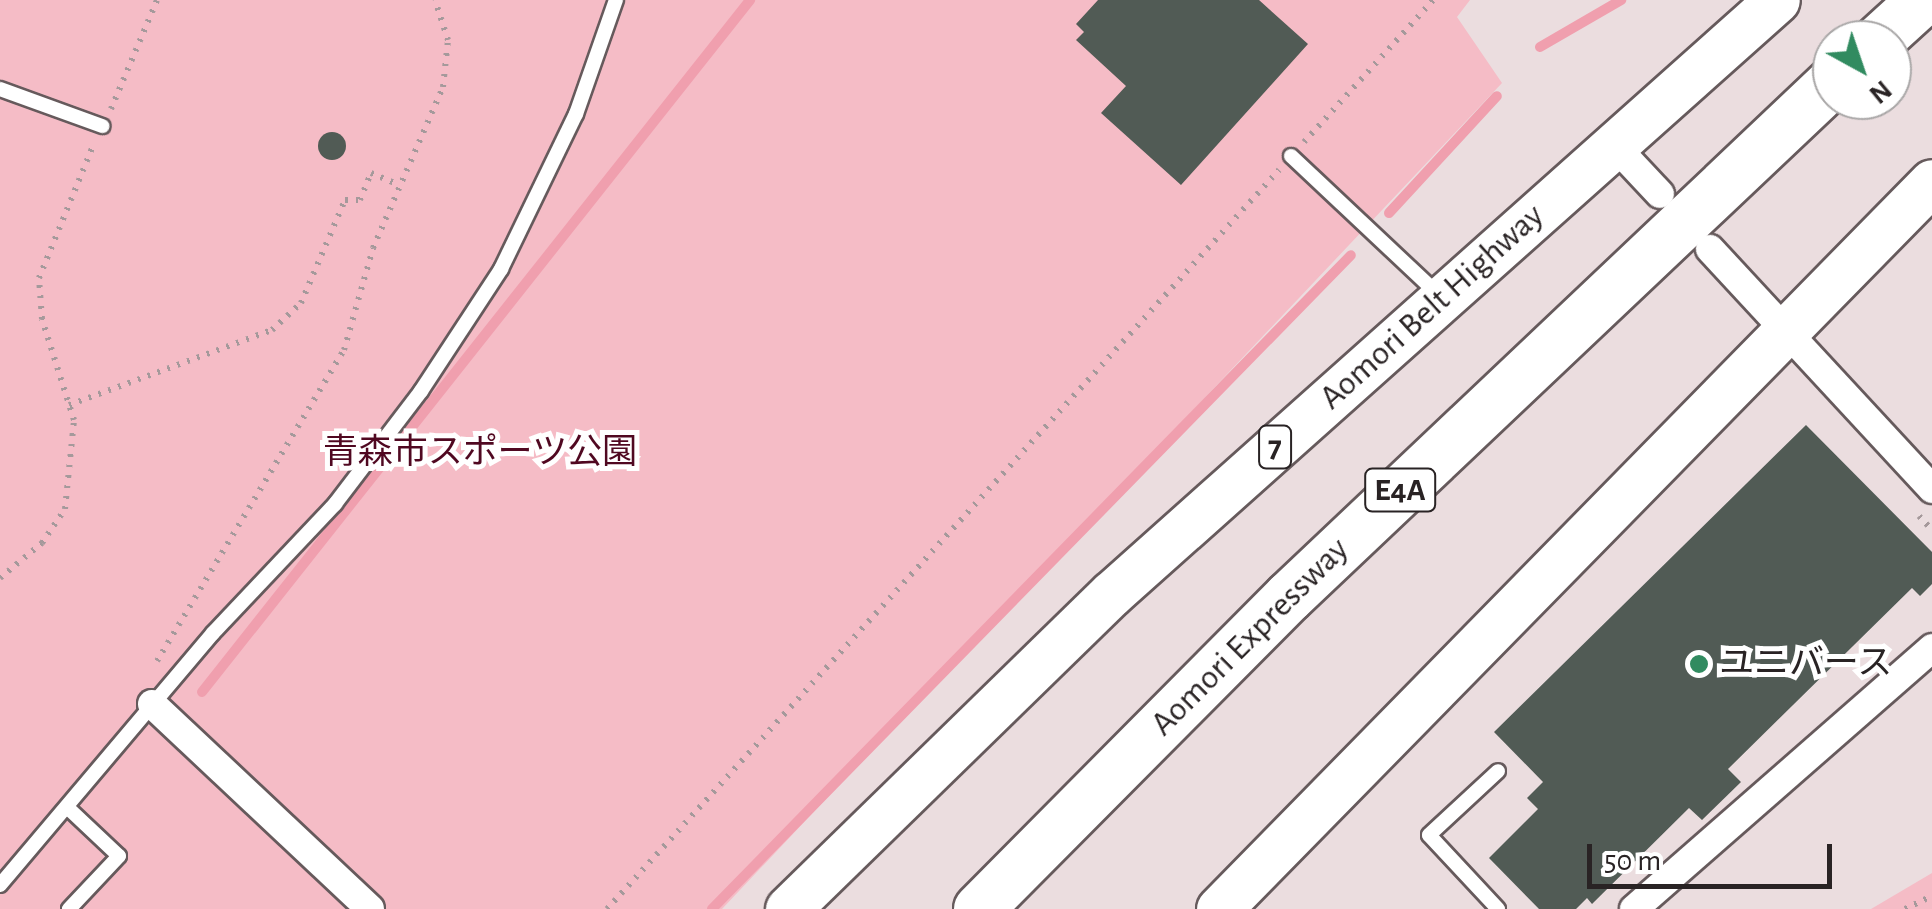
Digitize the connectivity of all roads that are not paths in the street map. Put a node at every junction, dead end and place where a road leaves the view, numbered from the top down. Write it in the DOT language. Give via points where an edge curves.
graph roads {
  1 [pos="616,0"];
  2 [pos="1777,0"];
  3 [pos="1923,0"];
  4 [pos="1901,20"];
  5 [pos="0,89"];
  6 [pos="1812,103"];
  7 [pos="102,126"];
  8 [pos="1614,145"];
  9 [pos="1292,156"];
  10 [pos="1932,182"];
  11 [pos="1660,194"];
  12 [pos="1710,249"];
  13 [pos="1442,298"];
  14 [pos="1787,333"];
  15 [pos="1932,489"];
  16 [pos="1932,648"];
  17 [pos="158,697"];
  18 [pos="1498,771"];
  19 [pos="68,808"];
  20 [pos="0,885"];
  21 [pos="69,909"];
  22 [pos="370,909"];
  23 [pos="788,909"];
  24 [pos="979,909"];
  25 [pos="1219,909"];
  26 [pos="1498,909"];
  27 [pos="1634,909"];
  1 -- 17 [label="lane" via="576,114 501,269 335,504"];
  2 -- 8 [label="highway, Aomori Belt Highway / 7"];
  3 -- 4 [label="highway"];
  5 -- 7 [label="lane"];
  6 -- 24 [label="highway, Aomori Expressway / E4A" via="1289,596"];
  8 -- 11 [label="street"];
  8 -- 13 [label="highway, Aomori Belt Highway / 7"];
  9 -- 13 [label="lane"];
  10 -- 14 [label="highway"];
  12 -- 14 [label="street"];
  13 -- 23 [label="highway, Aomori Belt Highway / 7" via="1097,607"];
  14 -- 15 [label="street"];
  14 -- 25 [label="highway"];
  16 -- 27 [label="street"];
  17 -- 19 [label="lane"];
  17 -- 22 [label="street"];
  18 -- 26 [label="lane" via="1428,835"];
  19 -- 20 [label="lane"];
  19 -- 21 [label="lane" via="119,856"];
}
